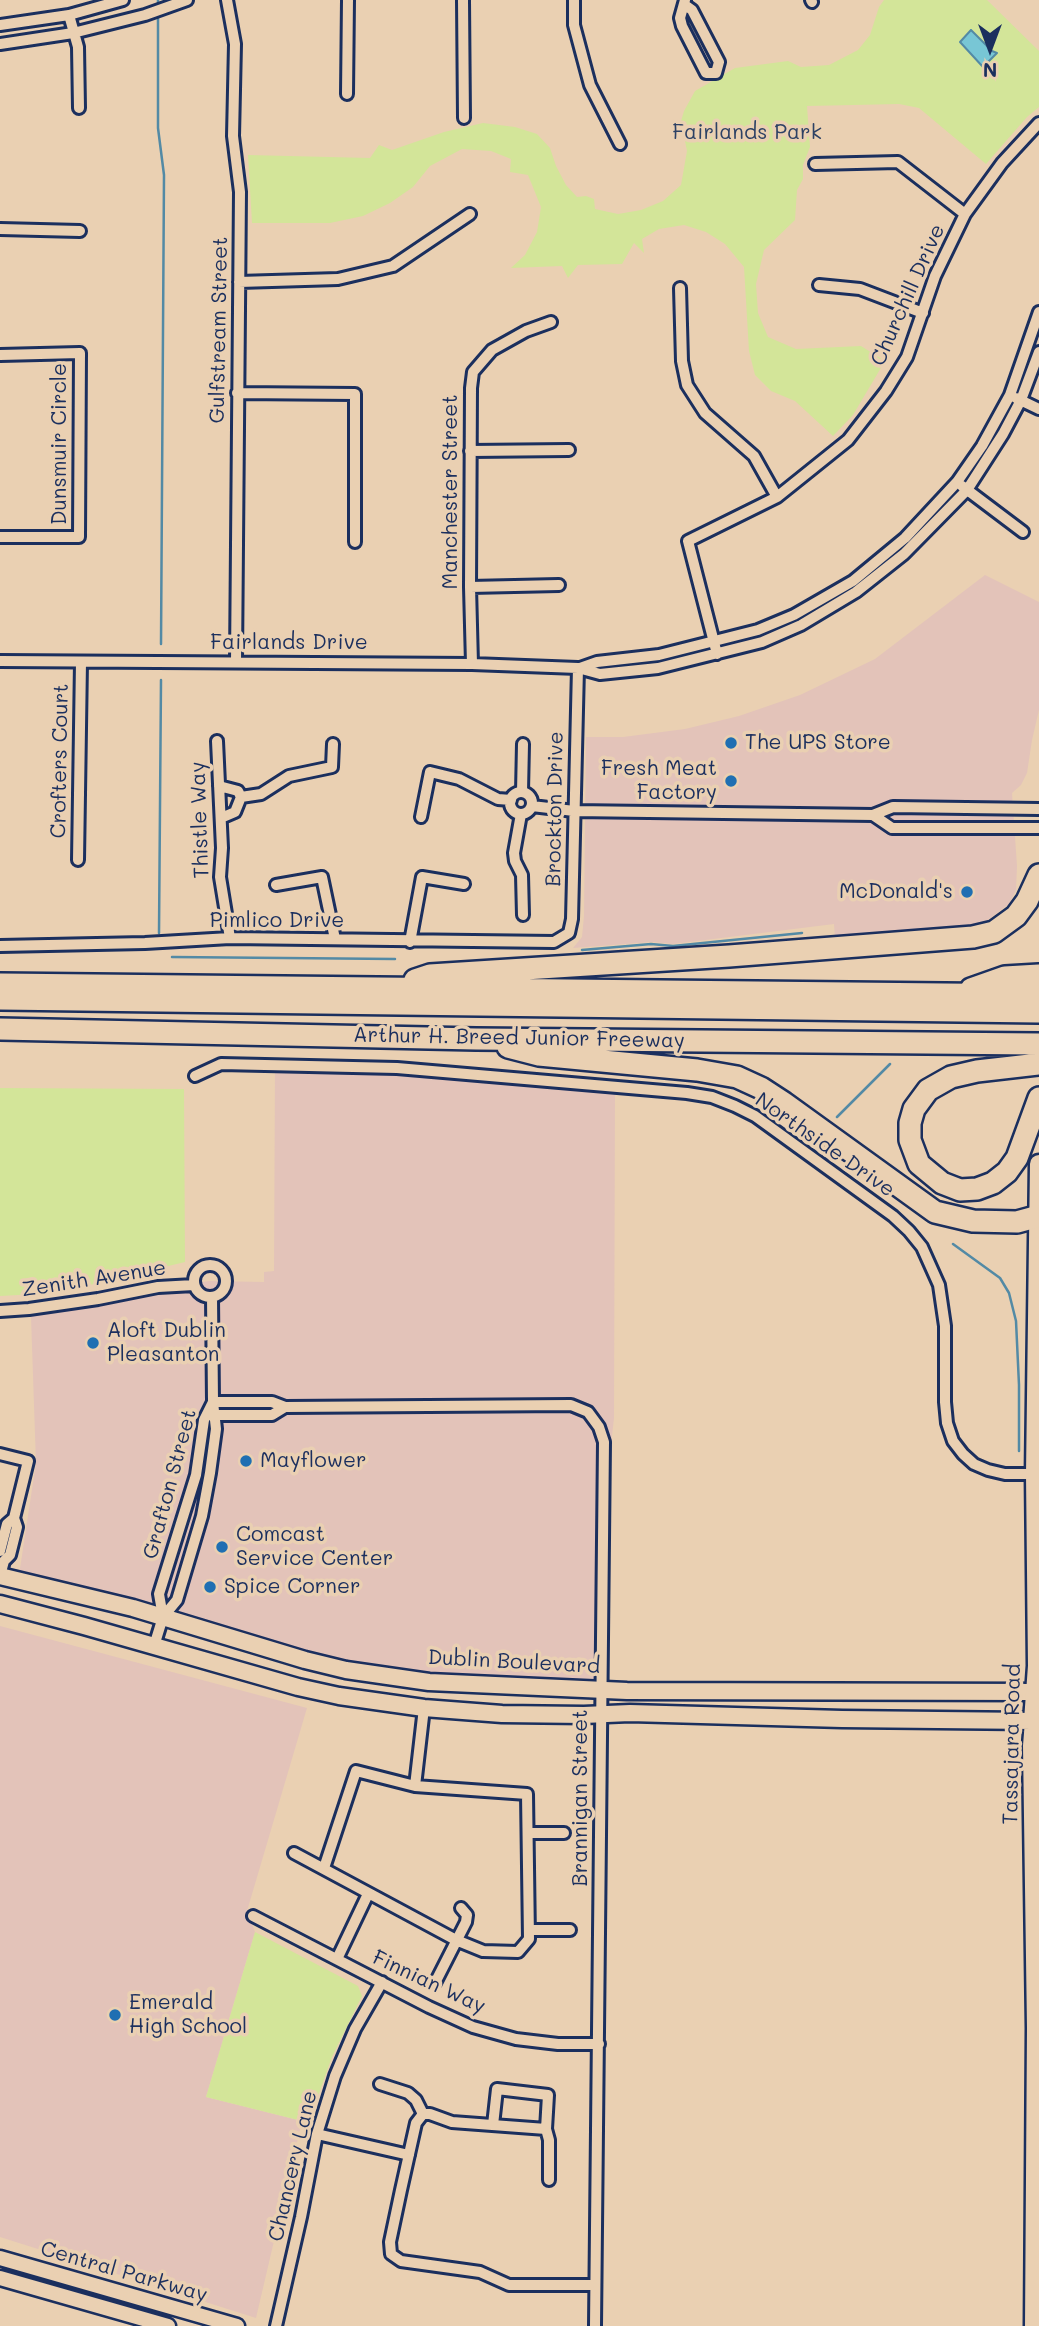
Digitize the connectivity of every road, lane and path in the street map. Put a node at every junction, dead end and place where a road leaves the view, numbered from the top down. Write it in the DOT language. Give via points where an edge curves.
graph roads {
  1 [pos="123,0"];
  2 [pos="187,0"];
  3 [pos="228,0"];
  4 [pos="348,0"];
  5 [pos="463,0"];
  6 [pos="574,0"];
  7 [pos="685,2"];
  8 [pos="69,15"];
  9 [pos="0,25"];
  10 [pos="73,33"];
  11 [pos="0,44"];
  12 [pos="346,94"];
  13 [pos="79,108"];
  14 [pos="464,118"];
  15 [pos="1037,128"];
  16 [pos="620,144"];
  17 [pos="815,164"];
  18 [pos="470,214"];
  19 [pos="965,214"];
  20 [pos="0,229"];
  21 [pos="80,231"];
  22 [pos="239,282"];
  23 [pos="819,285"];
  24 [pos="680,288"];
  25 [pos="1039,312"];
  26 [pos="923,313"];
  27 [pos="551,323"];
  28 [pos="1039,352"];
  29 [pos="0,355"];
  30 [pos="237,393"];
  31 [pos="1016,398"];
  32 [pos="1039,409"];
  33 [pos="569,450"];
  34 [pos="470,451"];
  35 [pos="962,486"];
  36 [pos="777,497"];
  37 [pos="1023,533"];
  38 [pos="0,537"];
  39 [pos="355,542"];
  40 [pos="559,585"];
  41 [pos="470,587"];
  42 [pos="713,642"];
  43 [pos="717,654"];
  44 [pos="0,661"];
  45 [pos="81,662"];
  46 [pos="236,662"];
  47 [pos="472,664"];
  48 [pos="578,668"];
  49 [pos="217,741"];
  50 [pos="333,744"];
  51 [pos="523,744"];
  52 [pos="219,786"];
  53 [pos="522,792"];
  54 [pos="241,797"];
  55 [pos="511,800"];
  56 [pos="532,806"];
  57 [pos="1039,809"];
  58 [pos="574,811"];
  59 [pos="521,814"];
  60 [pos="873,815"];
  61 [pos="421,817"];
  62 [pos="221,818"];
  63 [pos="1039,828"];
  64 [pos="78,860"];
  65 [pos="1039,875"];
  66 [pos="276,884"];
  67 [pos="464,884"];
  68 [pos="523,915"];
  69 [pos="230,938"];
  70 [pos="335,939"];
  71 [pos="410,942"];
  72 [pos="554,942"];
  73 [pos="0,946"];
  74 [pos="1039,975"];
  75 [pos="0,984"];
  76 [pos="389,989"];
  77 [pos="959,993"];
  78 [pos="1039,995"];
  79 [pos="0,999"];
  80 [pos="1039,1012"];
  81 [pos="0,1029"];
  82 [pos="476,1039"];
  83 [pos="1039,1044"];
  84 [pos="1039,1064"];
  85 [pos="195,1076"];
  86 [pos="1039,1097"];
  87 [pos="1039,1164"];
  88 [pos="1038,1216"];
  89 [pos="194,1285"];
  90 [pos="212,1297"];
  91 [pos="0,1311"];
  92 [pos="213,1402"];
  93 [pos="285,1407"];
  94 [pos="211,1415"];
  95 [pos="1037,1434"];
  96 [pos="0,1454"];
  97 [pos="1035,1474"];
  98 [pos="1,1560"];
  99 [pos="0,1604"];
  100 [pos="163,1617"];
  101 [pos="154,1646"];
  102 [pos="602,1689"];
  103 [pos="1037,1692"];
  104 [pos="424,1708"];
  105 [pos="601,1715"];
  106 [pos="1036,1721"];
  107 [pos="415,1786"];
  108 [pos="528,1833"];
  109 [pos="564,1833"];
  110 [pos="294,1853"];
  111 [pos="324,1868"];
  112 [pos="368,1894"];
  113 [pos="461,1908"];
  114 [pos="253,1916"];
  115 [pos="529,1930"];
  116 [pos="570,1930"];
  117 [pos="456,1940"];
  118 [pos="337,1959"];
  119 [pos="382,1982"];
  120 [pos="435,1983"];
  121 [pos="599,2044"];
  122 [pos="380,2084"];
  123 [pos="423,2113"];
  124 [pos="493,2125"];
  125 [pos="546,2129"];
  126 [pos="317,2134"];
  127 [pos="409,2155"];
  128 [pos="549,2180"];
  129 [pos="0,2258"];
  130 [pos="0,2277"];
  131 [pos="595,2285"];
  132 [pos="168,2326"];
  133 [pos="237,2326"];
  134 [pos="276,2326"];
  135 [pos="595,2326"];
  136 [pos="1032,2326"];
  1 -- 8 [label="street"];
  2 -- 10 [label="street"];
  3 -- 22 [label="street, Gulfstream Street" via="235,44 233,135 240,192"];
  4 -- 12 [label="street"];
  5 -- 14 [label="street"];
  6 -- 16 [label="street" via="574,25 590,85"];
  7 -- 7 [label="street" via="682,26 706,73 716,73 719,62"];
  8 -- 9 [label="street"];
  8 -- 10 [label="street"];
  10 -- 11 [label="street"];
  10 -- 13 [label="street" via="78,47"];
  15 -- 19 [label="street, Churchill Drive" via="1002,163"];
  17 -- 19 [label="street" via="898,162"];
  18 -- 22 [label="street" via="393,266 338,279"];
  19 -- 26 [label="street, Churchill Drive"];
  20 -- 21 [label="street"];
  22 -- 30 [label="street, Gulfstream Street"];
  23 -- 26 [label="street" via="860,289"];
  24 -- 36 [label="street" via="681,361 687,385 705,413 754,456"];
  25 -- 31 [label="street, Fairlands Drive"];
  26 -- 36 [label="street, Churchill Drive" via="907,356 848,440"];
  27 -- 34 [label="street, Manchester Street" via="492,350 473,372"];
  28 -- 31 [label="street, Fairlands Drive"];
  29 -- 38 [label="street, Dunsmuir Circle" via="80,353 79,537"];
  30 -- 39 [label="street" via="355,394"];
  30 -- 46 [label="street, Gulfstream Street"];
  31 -- 32 [label="street"];
  31 -- 35 [label="street, Fairlands Drive" via="982,446"];
  33 -- 34 [label="street"];
  34 -- 41 [label="street, Manchester Street"];
  35 -- 37 [label="street"];
  35 -- 42 [label="street, Fairlands Drive" via="853,581 794,615"];
  35 -- 43 [label="street, Fairlands Drive" via="904,554 856,593 801,625"];
  36 -- 42 [label="street, Churchill Drive" via="688,541"];
  40 -- 41 [label="street"];
  41 -- 47 [label="street, Manchester Street"];
  42 -- 43 [label="street, Churchill Drive"];
  42 -- 48 [label="street, Fairlands Drive"];
  43 -- 48 [label="street, Fairlands Drive" via="658,668 600,674"];
  44 -- 45 [label="street, Fairlands Drive"];
  45 -- 46 [label="street, Fairlands Drive"];
  45 -- 64 [label="street, Crofters Court"];
  46 -- 47 [label="street, Fairlands Drive"];
  47 -- 48 [label="street, Fairlands Drive"];
  48 -- 58 [label="street, Brockton Drive"];
  49 -- 52 [label="street, Thistle Way"];
  50 -- 54 [label="street" via="332,767 289,776 261,794"];
  51 -- 53 [label="street"];
  52 -- 54 [label="street" via="238,791"];
  52 -- 62 [label="street, Thistle Way"];
  53 -- 55 [label="street"];
  53 -- 56 [label="street" via="530,797"];
  54 -- 62 [label="street" via="234,812"];
  55 -- 59 [label="street" via="512,808"];
  55 -- 61 [label="street" via="430,772"];
  56 -- 58 [label="street"];
  56 -- 59 [label="street"];
  57 -- 60 [label="street" via="893,807"];
  58 -- 60 [label="street"];
  58 -- 72 [label="street, Brockton Drive" via="572,919 569,933"];
  59 -- 68 [label="street" via="514,861 522,875"];
  60 -- 63 [label="street" via="892,828"];
  62 -- 69 [label="street, Thistle Way" via="220,877"];
  65 -- 76 [label="highway" via="1016,916 994,932 973,937 430,975"];
  66 -- 70 [label="street" via="322,877"];
  67 -- 71 [label="street" via="422,877"];
  69 -- 70 [label="street, Pimlico Drive"];
  69 -- 73 [label="street, Pimlico Drive"];
  70 -- 71 [label="street, Pimlico Drive"];
  71 -- 72 [label="street, Pimlico Drive"];
  74 -- 77 [label="highway" via="1005,977"];
  75 -- 76 [label="highway"];
  76 -- 77 [label="highway"];
  77 -- 78 [label="highway"];
  79 -- 80 [label="highway"];
  81 -- 82 [label="highway, Arthur H. Breed Junior Freeway"];
  82 -- 83 [label="highway, Arthur H. Breed Junior Freeway"];
  82 -- 88 [label="highway" via="539,1055 737,1077 784,1103 935,1212 973,1222 1017,1222"];
  84 -- 86 [label="highway" via="951,1077 928,1090 910,1123 910,1140 919,1164 942,1184 960,1189 993,1183 1017,1158"];
  85 -- 97 [label="street, Northside Drive" via="221,1064 397,1068 687,1093 735,1105 909,1231 922,1247 939,1285 945,1326 945,1402 953,1441 974,1464 988,1470"];
  87 -- 88 [label="main road, Tassajara Road"];
  88 -- 95 [label="main road, Tassajara Road"];
  89 -- 90 [label="street" via="200,1294"];
  89 -- 90 [label="street" via="198,1269 208,1265 219,1268 225,1286"];
  89 -- 91 [label="street, Zenith Avenue"];
  90 -- 92 [label="street, Grafton Street"];
  92 -- 93 [label="street, Brannigan Street" via="272,1402"];
  92 -- 94 [label="street, Grafton Street"];
  93 -- 94 [label="street, Brannigan Street" via="272,1415"];
  93 -- 102 [label="street, Brannigan Street" via="571,1405 588,1412 604,1442"];
  94 -- 100 [label="street, Grafton Street" via="159,1594"];
  94 -- 100 [label="street, Grafton Street" via="216,1429 202,1516 177,1601"];
  95 -- 97 [label="main road, Tassajara Road"];
  96 -- 98 [label="street" via="28,1461 10,1555"];
  97 -- 103 [label="main road, Tassajara Road"];
  98 -- 100 [label="main road, Dublin Boulevard"];
  99 -- 101 [label="main road"];
  100 -- 101 [label="street, Grafton Street"];
  100 -- 102 [label="main road, Dublin Boulevard" via="305,1660 388,1677 468,1685"];
  101 -- 104 [label="main road" via="298,1687"];
  102 -- 103 [label="main road, Dublin Boulevard"];
  102 -- 105 [label="street, Brannigan Street"];
  103 -- 106 [label="main road, Tassajara Road"];
  104 -- 105 [label="main road"];
  104 -- 107 [label="street"];
  105 -- 106 [label="main road"];
  105 -- 121 [label="street, Brannigan Street"];
  106 -- 136 [label="main road, Tassajara Road" via="1031,1746 1035,2028"];
  107 -- 108 [label="street" via="527,1794"];
  107 -- 111 [label="street" via="356,1772"];
  108 -- 109 [label="street"];
  108 -- 115 [label="street"];
  110 -- 111 [label="street"];
  111 -- 112 [label="street"];
  112 -- 117 [label="street"];
  112 -- 118 [label="street"];
  113 -- 117 [label="street" via="466,1922"];
  114 -- 118 [label="street, Finnian Way"];
  115 -- 116 [label="street"];
  115 -- 117 [label="street" via="529,1939 518,1952 483,1951"];
  117 -- 120 [label="street"];
  118 -- 119 [label="street, Finnian Way"];
  119 -- 121 [label="street, Finnian Way" via="473,2026 516,2039"];
  119 -- 126 [label="street, Chancery Lane" via="355,2029"];
  121 -- 131 [label="street, Brannigan Street"];
  122 -- 123 [label="street" via="408,2093"];
  123 -- 124 [label="street" via="452,2122"];
  123 -- 127 [label="street"];
  124 -- 125 [label="street"];
  124 -- 125 [label="street" via="497,2089 548,2095"];
  125 -- 128 [label="street"];
  126 -- 127 [label="street"];
  126 -- 134 [label="street, Chancery Lane"];
  127 -- 131 [label="street" via="390,2242 395,2258 480,2272 509,2285"];
  129 -- 133 [label="street, Central Parkway"];
  130 -- 132 [label="street, Central Parkway"];
  131 -- 135 [label="street, Brannigan Street"];
}
